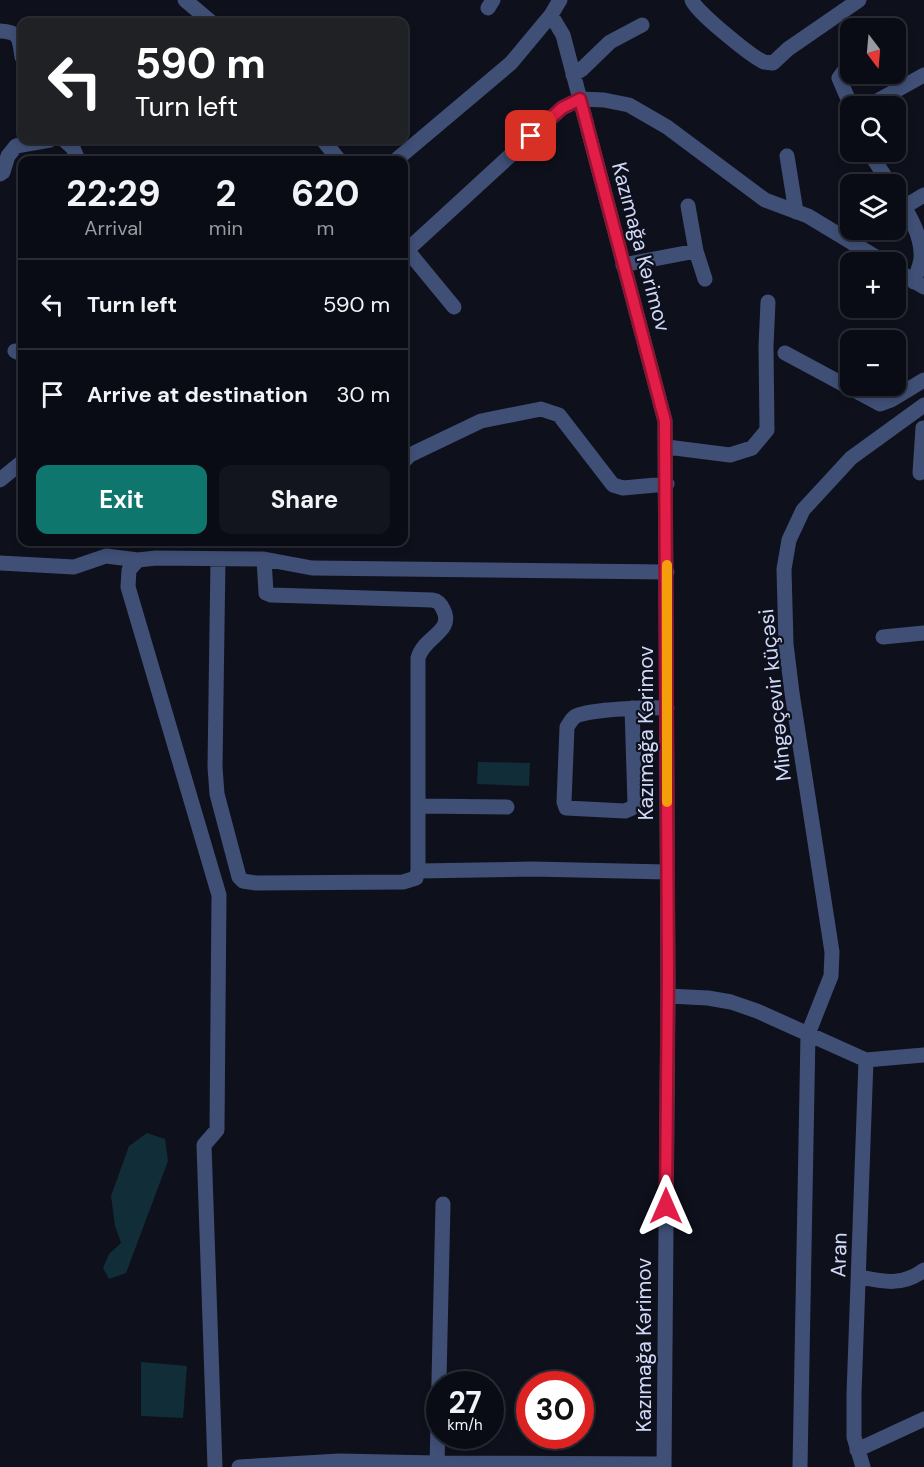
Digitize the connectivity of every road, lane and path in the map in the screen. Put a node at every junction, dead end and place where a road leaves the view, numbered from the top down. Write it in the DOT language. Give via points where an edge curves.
graph roads {
  1 [pos="185,0"];
  2 [pos="560,0"];
  3 [pos="692,0"];
  4 [pos="859,0"];
  5 [pos="551,15"];
  6 [pos="206,18"];
  7 [pos="642,26"];
  8 [pos="0,32"];
  9 [pos="18,37"];
  10 [pos="573,75"];
  11 [pos="924,75"];
  12 [pos="886,96"];
  13 [pos="580,99"];
  14 [pos="25,144"];
  15 [pos="326,144"];
  16 [pos="336,156"];
  17 [pos="401,156"];
  18 [pos="787,156"];
  19 [pos="0,174"];
  20 [pos="924,195"];
  21 [pos="688,206"];
  22 [pos="906,206"];
  23 [pos="796,212"];
  24 [pos="906,212"];
  25 [pos="408,248"];
  26 [pos="696,251"];
  27 [pos="868,252"];
  28 [pos="408,254"];
  29 [pos="623,265"];
  30 [pos="906,276"];
  31 [pos="705,279"];
  32 [pos="919,284"];
  33 [pos="768,302"];
  34 [pos="454,307"];
  35 [pos="784,353"];
  36 [pos="924,380"];
  37 [pos="924,405"];
  38 [pos="907,417"];
  39 [pos="923,428"];
  40 [pos="667,447"];
  41 [pos="408,457"];
  42 [pos="18,464"];
  43 [pos="3,472"];
  44 [pos="920,472"];
  45 [pos="666,484"];
  46 [pos="218,559"];
  47 [pos="264,559"];
  48 [pos="138,560"];
  49 [pos="0,563"];
  50 [pos="667,572"];
  51 [pos="924,633"];
  52 [pos="883,637"];
  53 [pos="632,708"];
  54 [pos="667,708"];
  55 [pos="419,806"];
  56 [pos="507,807"];
  57 [pos="418,871"];
  58 [pos="667,872"];
  59 [pos="668,996"];
  60 [pos="808,1034"];
  61 [pos="924,1055"];
  62 [pos="866,1060"];
  63 [pos="443,1204"];
  64 [pos="924,1270"];
  65 [pos="860,1277"];
  66 [pos="924,1419"];
  67 [pos="857,1450"];
  68 [pos="437,1465"];
  69 [pos="664,1466"];
  70 [pos="215,1467"];
  71 [pos="239,1467"];
  72 [pos="800,1467"];
  73 [pos="863,1467"];
  1 -- 6 [label="street"];
  2 -- 5 [label="street"];
  3 -- 4 [label="street" via="698,11 735,41 764,62 773,63"];
  5 -- 10 [label="street, Kazımağa Kərimov" via="563,35"];
  5 -- 17 [label="street" via="510,63"];
  7 -- 10 [label="street" via="610,42"];
  8 -- 9 [label="street" via="12,32"];
  10 -- 13 [label="street, Kazımağa Kərimov"];
  11 -- 12 [label="street"];
  13 -- 23 [label="street" via="629,105 667,127 765,200"];
  13 -- 25 [label="street" via="562,108"];
  13 -- 29 [label="street, Kazımağa Kərimov"];
  14 -- 19 [label="street" via="11,150"];
  15 -- 16 [label="street"];
  18 -- 23 [label="street"];
  20 -- 22 [label="street"];
  21 -- 26 [label="street"];
  23 -- 27 [label="street"];
  24 -- 32 [label="street" via="920,246"];
  26 -- 29 [label="street"];
  26 -- 31 [label="street"];
  28 -- 34 [label="street"];
  29 -- 40 [label="street, Kazımağa Kərimov" via="660,396"];
  30 -- 32 [label="street"];
  33 -- 40 [label="street" via="767,430 752,448 730,455"];
  35 -- 36 [label="street" via="880,404"];
  37 -- 38 [label="street, Mingəçevir küçəsi"];
  38 -- 39 [label="street"];
  38 -- 60 [label="street, Mingəçevir küçəsi" via="851,458 803,510 789,540 784,569 792,693 832,951 831,976"];
  39 -- 44 [label="street"];
  40 -- 45 [label="street, Kazımağa Kərimov"];
  41 -- 45 [label="street" via="481,421 541,409 559,415 613,485 623,488"];
  42 -- 43 [label="street"];
  45 -- 50 [label="street, Kazımağa Kərimov"];
  46 -- 47 [label="street"];
  46 -- 48 [label="street"];
  46 -- 57 [label="street" via="215,767 217,794 239,878 256,883 403,882 416,878"];
  47 -- 50 [label="street" via="312,568"];
  47 -- 55 [label="street" via="264,581 270,596 432,600 440,604 447,621 418,658"];
  48 -- 49 [label="street" via="106,556 74,567"];
  48 -- 70 [label="street" via="129,570 128,587 219,895 217,1131 204,1145"];
  50 -- 54 [label="street, Kazımağa Kərimov"];
  51 -- 52 [label="street"];
  53 -- 53 [label="street" via="582,714 567,727 566,808 632,808"];
  53 -- 54 [label="street"];
  54 -- 58 [label="street, Kazımağa Kərimov"];
  55 -- 56 [label="street"];
  55 -- 57 [label="street"];
  57 -- 58 [label="street"];
  58 -- 59 [label="street, Kazımağa Kərimov"];
  59 -- 60 [label="street" via="731,1002"];
  59 -- 69 [label="street, Kazımağa Kərimov"];
  60 -- 62 [label="street"];
  60 -- 72 [label="street"];
  61 -- 62 [label="street"];
  62 -- 65 [label="street, Aran"];
  63 -- 68 [label="street"];
  64 -- 65 [label="street" via="891,1283"];
  65 -- 67 [label="street, Aran" via="854,1394"];
  66 -- 67 [label="street"];
  67 -- 73 [label="street, Aran"];
  68 -- 69 [label="street"];
  68 -- 71 [label="street" via="339,1461"];
}
